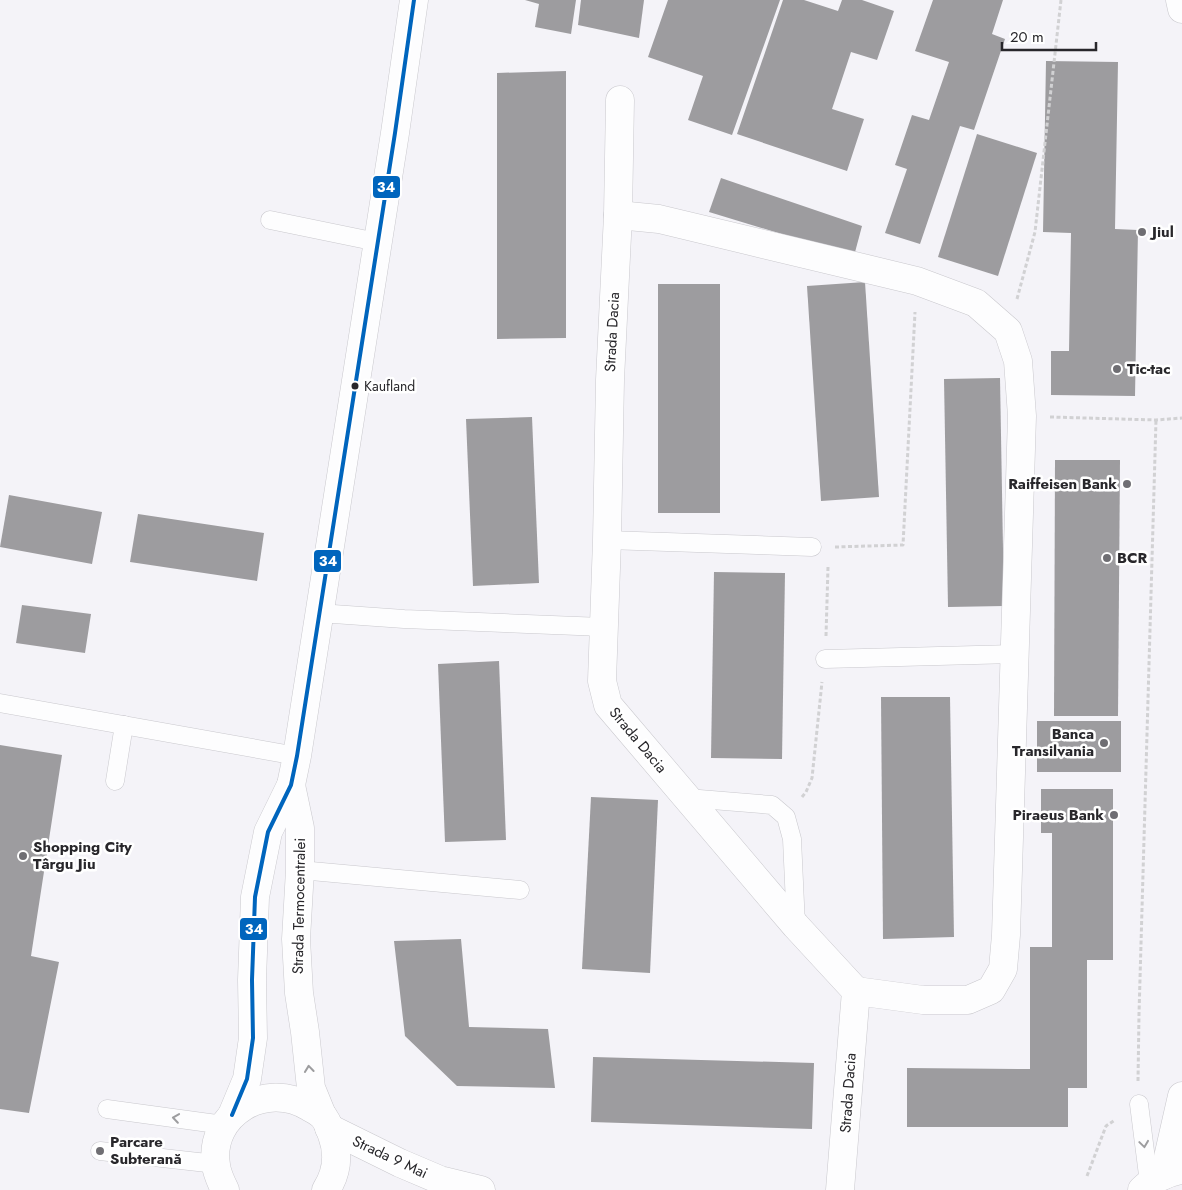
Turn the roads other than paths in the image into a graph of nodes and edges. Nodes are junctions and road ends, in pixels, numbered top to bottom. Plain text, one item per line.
1 (414, 0) edge
2 (1164, 0) edge
3 (1180, 0) edge
4 (1182, 9) edge
5 (620, 100) dead end
6 (618, 215) junction
7 (270, 220) dead end
8 (377, 242) junction
9 (607, 540) junction
10 (820, 547) road end
11 (319, 613) junction
12 (603, 627) junction
13 (1014, 654) junction
14 (825, 660) road end
15 (0, 703) edge
16 (124, 725) junction
17 (297, 756) junction
18 (115, 781) dead end
19 (291, 785) junction
20 (687, 798) junction
21 (300, 870) junction
22 (520, 890) dead end
23 (796, 926) junction
24 (856, 991) junction
25 (1182, 1096) edge
26 (1139, 1104) road end
27 (107, 1109) dead end
28 (228, 1120) junction
29 (326, 1122) junction
30 (100, 1151) dead end
31 (220, 1180) edge
32 (1159, 1180) edge
33 (326, 1190) edge
34 (481, 1190) edge
35 (840, 1190) edge

1 - 8 street, Strada Termocentralei
2 - 4 street
3 - 4 street
5 - 6 street, Strada Dacia
6 - 9 street, Strada Dacia
6 - 13 street
7 - 8 lane
8 - 11 street, Strada Termocentralei
9 - 10 lane
9 - 12 street, Strada Dacia
11 - 12 lane
11 - 17 street, Strada Termocentralei
12 - 20 street, Strada Dacia
13 - 14 lane
13 - 24 street
15 - 16 lane
16 - 17 lane
16 - 18 lane
17 - 19 street, Strada Termocentralei
19 - 21 street, Strada Termocentralei
19 - 28 street, Strada Termocentralei
20 - 23 street, Strada Dacia
20 - 23 lane
21 - 22 lane
29 -> 21 street, Strada Termocentralei
23 - 24 street, Strada Dacia
24 - 35 street, Strada Dacia
25 - 32 street
26 -> 32 lane
28 -> 27 lane
28 - 29 street, Strada 9 Mai
28 - 31 street, Strada Termocentralei
29 - 33 street, Strada Termocentralei
29 - 34 street, Strada 9 Mai
30 - 31 lane

